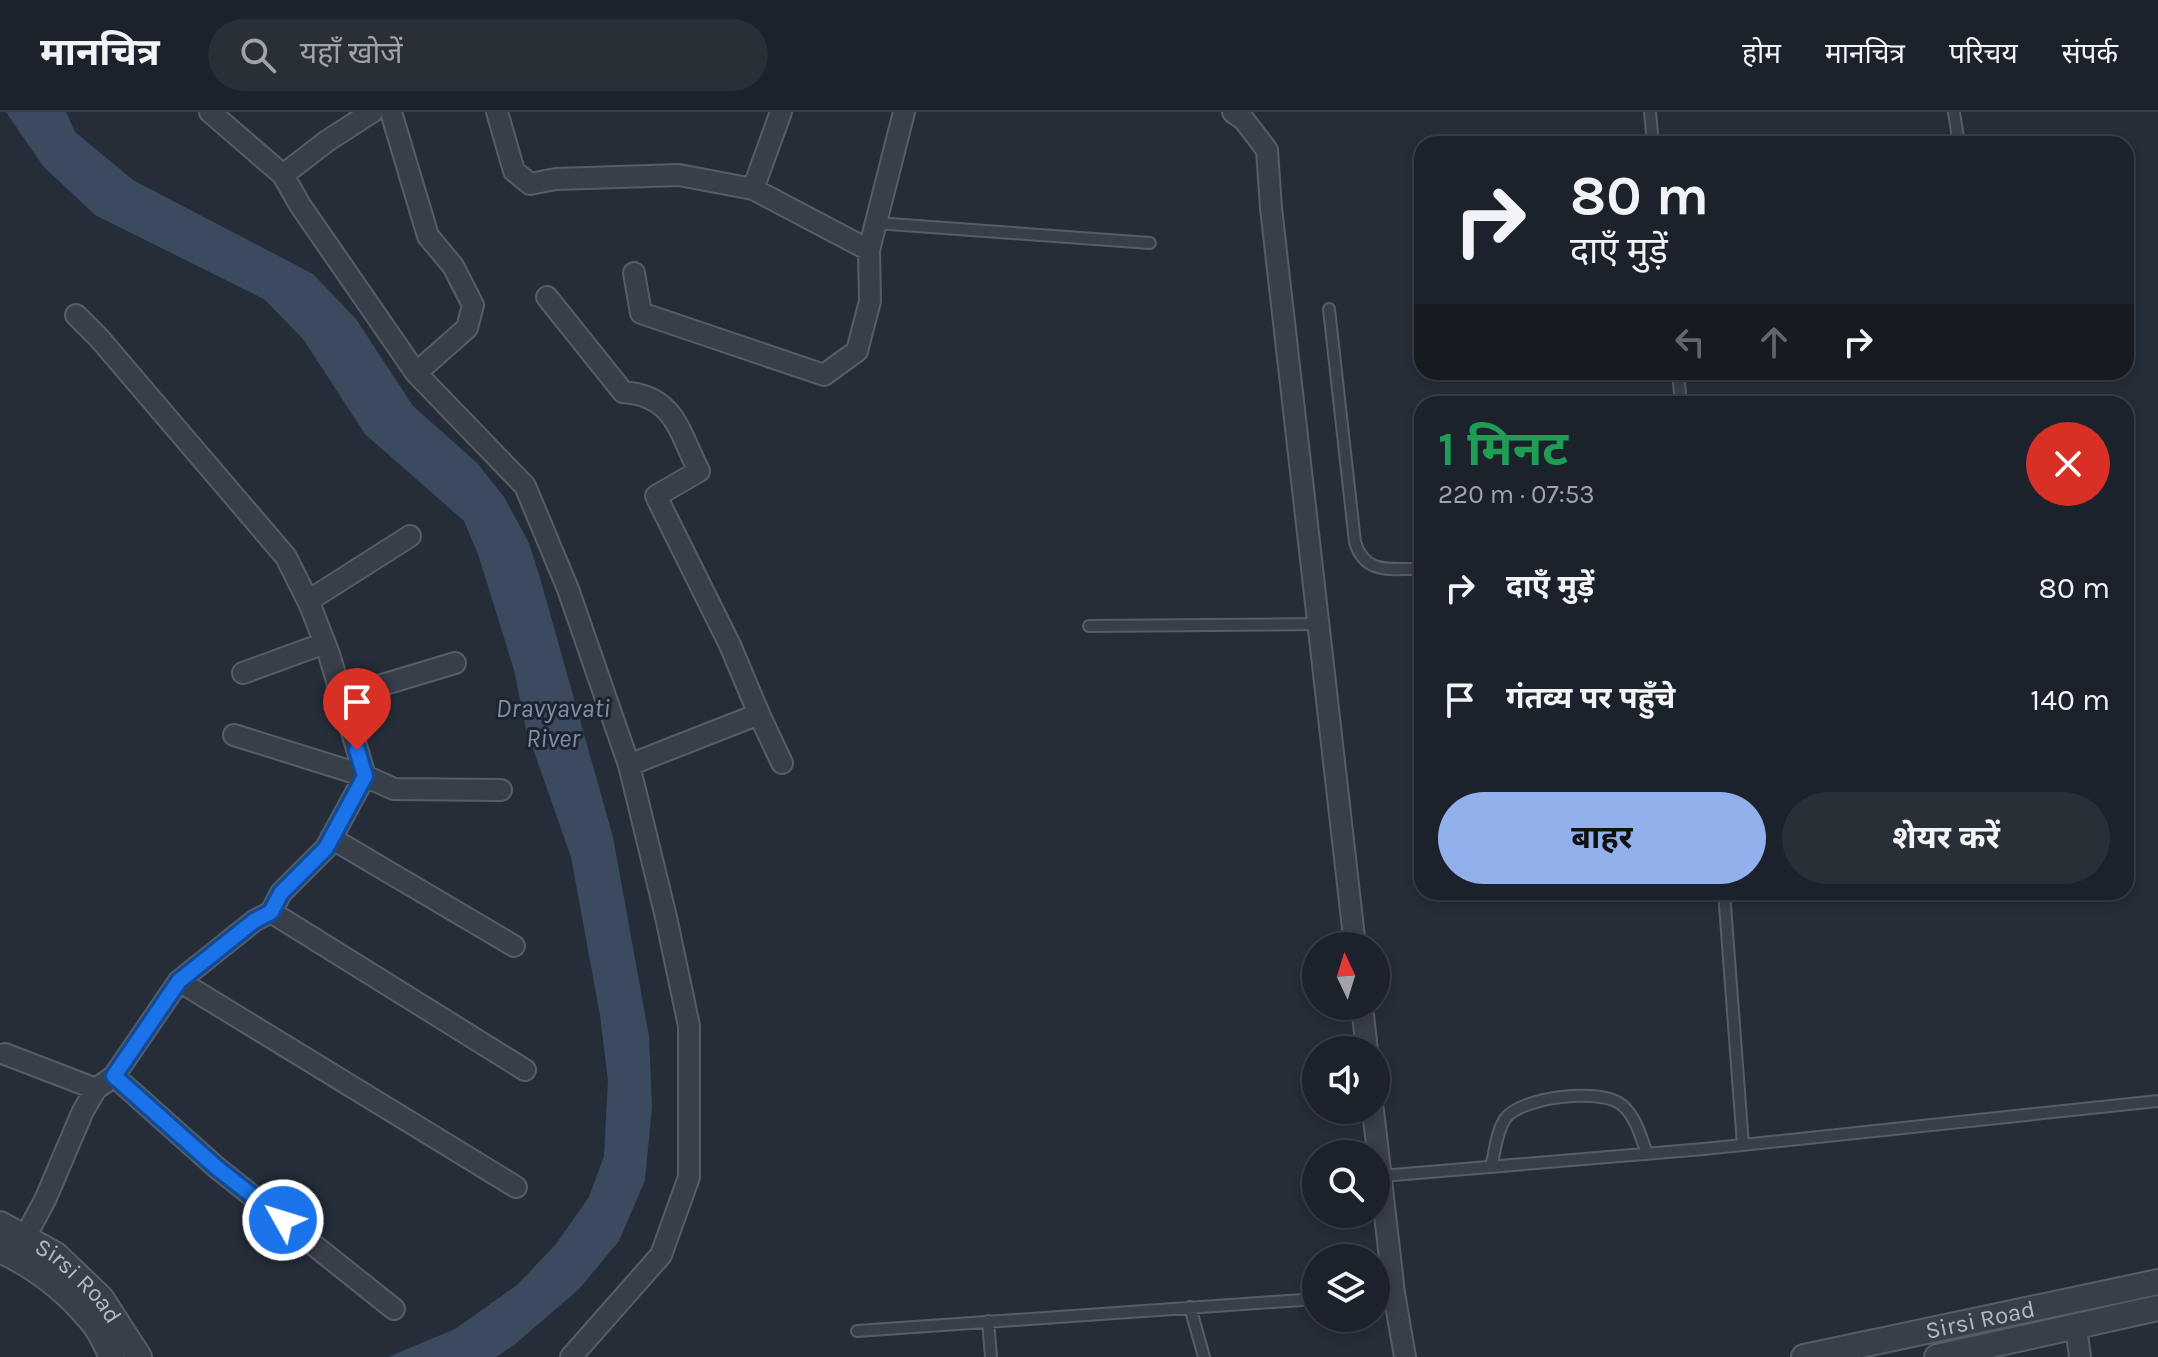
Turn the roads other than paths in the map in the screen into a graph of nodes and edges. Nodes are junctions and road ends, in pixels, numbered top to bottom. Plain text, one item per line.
1 (210, 112) edge
2 (372, 112) edge
3 (391, 112) edge
4 (497, 112) edge
5 (781, 112) edge
6 (904, 112) edge
7 (1233, 112) edge
8 (1650, 112) edge
9 (1954, 112) edge
10 (1652, 136) edge
11 (1958, 136) edge
12 (283, 175) junction
13 (753, 189) junction
14 (876, 223) junction
15 (1150, 243) dead end
16 (869, 250) junction
17 (634, 273) dead end
18 (547, 297) dead end
19 (1329, 309) dead end
20 (76, 315) dead end
21 (416, 373) junction
22 (410, 536) dead end
23 (1414, 569) edge
24 (308, 601) junction
25 (1319, 624) junction
26 (1089, 626) dead end
27 (325, 643) junction
28 (455, 663) dead end
29 (243, 673) dead end
30 (342, 697) junction
31 (759, 714) junction
32 (234, 735) dead end
33 (782, 763) dead end
34 (629, 765) junction
35 (365, 776) junction
36 (501, 790) dead end
37 (331, 838) junction
38 (1725, 900) edge
39 (271, 912) junction
40 (1353, 932) edge
41 (514, 946) dead end
42 (179, 981) junction
43 (5, 1054) dead end
44 (525, 1070) dead end
45 (114, 1076) junction
46 (96, 1089) junction
47 (2158, 1101) edge
48 (1743, 1145) junction
49 (1647, 1154) junction
50 (1491, 1167) junction
51 (1390, 1175) edge
52 (516, 1187) dead end
53 (0, 1224) edge
54 (25, 1237) junction
55 (0, 1250) edge
56 (2158, 1282) edge
57 (1302, 1300) edge
58 (1190, 1307) junction
59 (2158, 1308) edge
60 (394, 1309) dead end
61 (1390, 1310) edge
62 (988, 1321) junction
63 (2076, 1327) junction
64 (857, 1331) dead end
65 (1994, 1351) edge
66 (112, 1357) edge
67 (139, 1357) edge
68 (571, 1357) edge
69 (991, 1357) edge
70 (1204, 1357) edge
71 (1405, 1357) edge
72 (1804, 1357) edge
73 (1937, 1357) edge
74 (2080, 1357) edge

1 - 12 street
2 - 12 street
3 - 21 street
4 - 13 street
5 - 13 street
6 - 14 street
7 - 25 street
8 - 10 lane
9 - 11 lane
12 - 21 street
13 - 16 street
14 - 15 lane
14 - 16 street
16 - 17 street
18 - 31 street
19 - 23 lane
20 - 24 street
21 - 34 street
22 - 24 street
24 - 27 street
25 - 26 lane
25 - 40 street
27 - 29 street
27 - 30 street
28 - 30 street
30 - 35 street
31 - 33 street
31 - 34 street
32 - 35 street
34 - 68 street
35 - 36 street
35 - 37 street
37 - 39 street
37 - 41 street
38 - 48 lane
39 - 42 street
39 - 44 street
42 - 45 street
42 - 52 street
43 - 46 street
45 - 46 street
45 - 60 street
46 - 54 street
47 - 48 lane
48 - 49 lane
49 - 50 lane
49 - 50 lane
50 - 51 lane
53 - 54 street, Sirsi Road
54 - 67 street, Sirsi Road
55 - 66 street, Sirsi Road
56 - 72 street, Sirsi Road
57 - 58 lane
58 - 62 lane
58 - 70 lane
59 - 63 street, Sirsi Road
61 - 71 street
62 - 64 lane
62 - 69 lane
63 - 65 street, Sirsi Road
63 - 74 street
65 - 73 street, Sirsi Road

